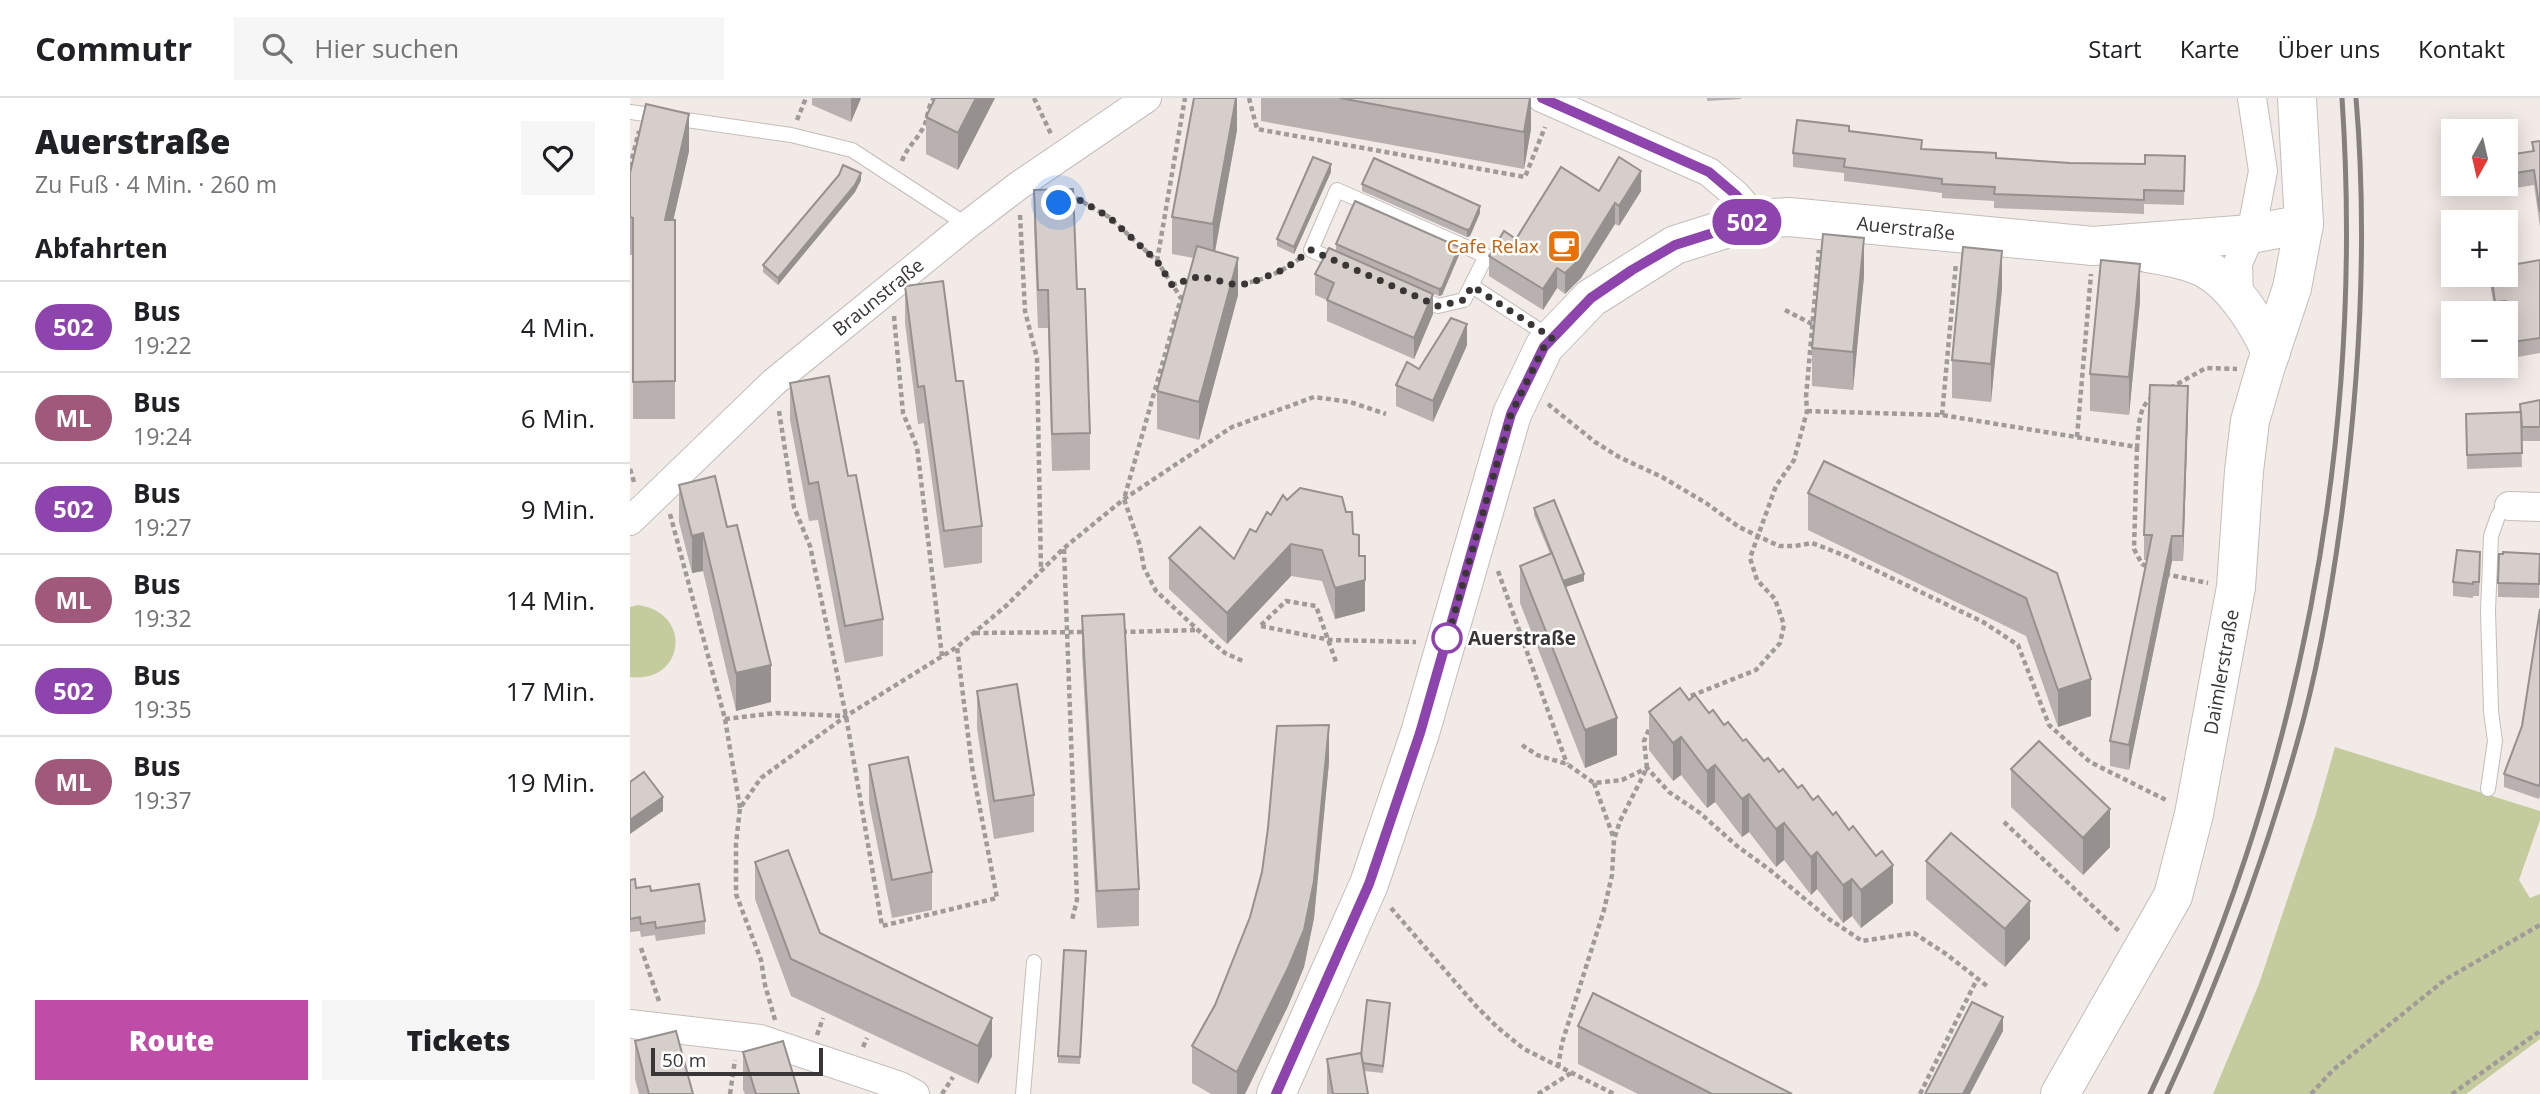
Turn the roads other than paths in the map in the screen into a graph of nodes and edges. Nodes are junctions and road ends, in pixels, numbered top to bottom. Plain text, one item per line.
1 (1147, 98) edge
2 (2252, 98) edge
3 (2297, 98) edge
4 (1548, 101) edge
5 (1596, 109) edge
6 (636, 113) edge
7 (1757, 219) junction
8 (2304, 224) junction
9 (967, 225) junction
10 (2251, 234) junction
11 (2093, 246) junction
12 (1472, 286) junction
13 (2239, 298) junction
14 (1552, 338) junction
15 (2268, 360) junction
16 (2509, 506) joint
17 (2540, 508) edge
18 (630, 521) edge
19 (2488, 789) dead end
20 (1034, 962) dead end
21 (630, 1024) edge
22 (915, 1094) edge
23 (1023, 1094) edge
24 (1276, 1094) edge
25 (2060, 1094) edge

1 - 9 street, Braunstraße
2 - 10 street
3 - 8 street, Daimlerstraße
4 - 5 street
5 - 7 street
6 - 9 lane
7 - 11 street, Auerstraße
7 - 14 street, Auerstraße
8 - 10 street, Auerstraße
8 - 15 street, Daimlerstraße
9 - 18 street, Braunstraße
10 - 11 street, Auerstraße
10 - 13 street
11 - 13 street
12 - 12 lane
12 - 14 lane
13 - 15 street
14 - 24 street, Auerstraße
15 - 25 street, Daimlerstraße
16 - 17 street
16 - 19 lane
20 - 23 lane
21 - 22 street

